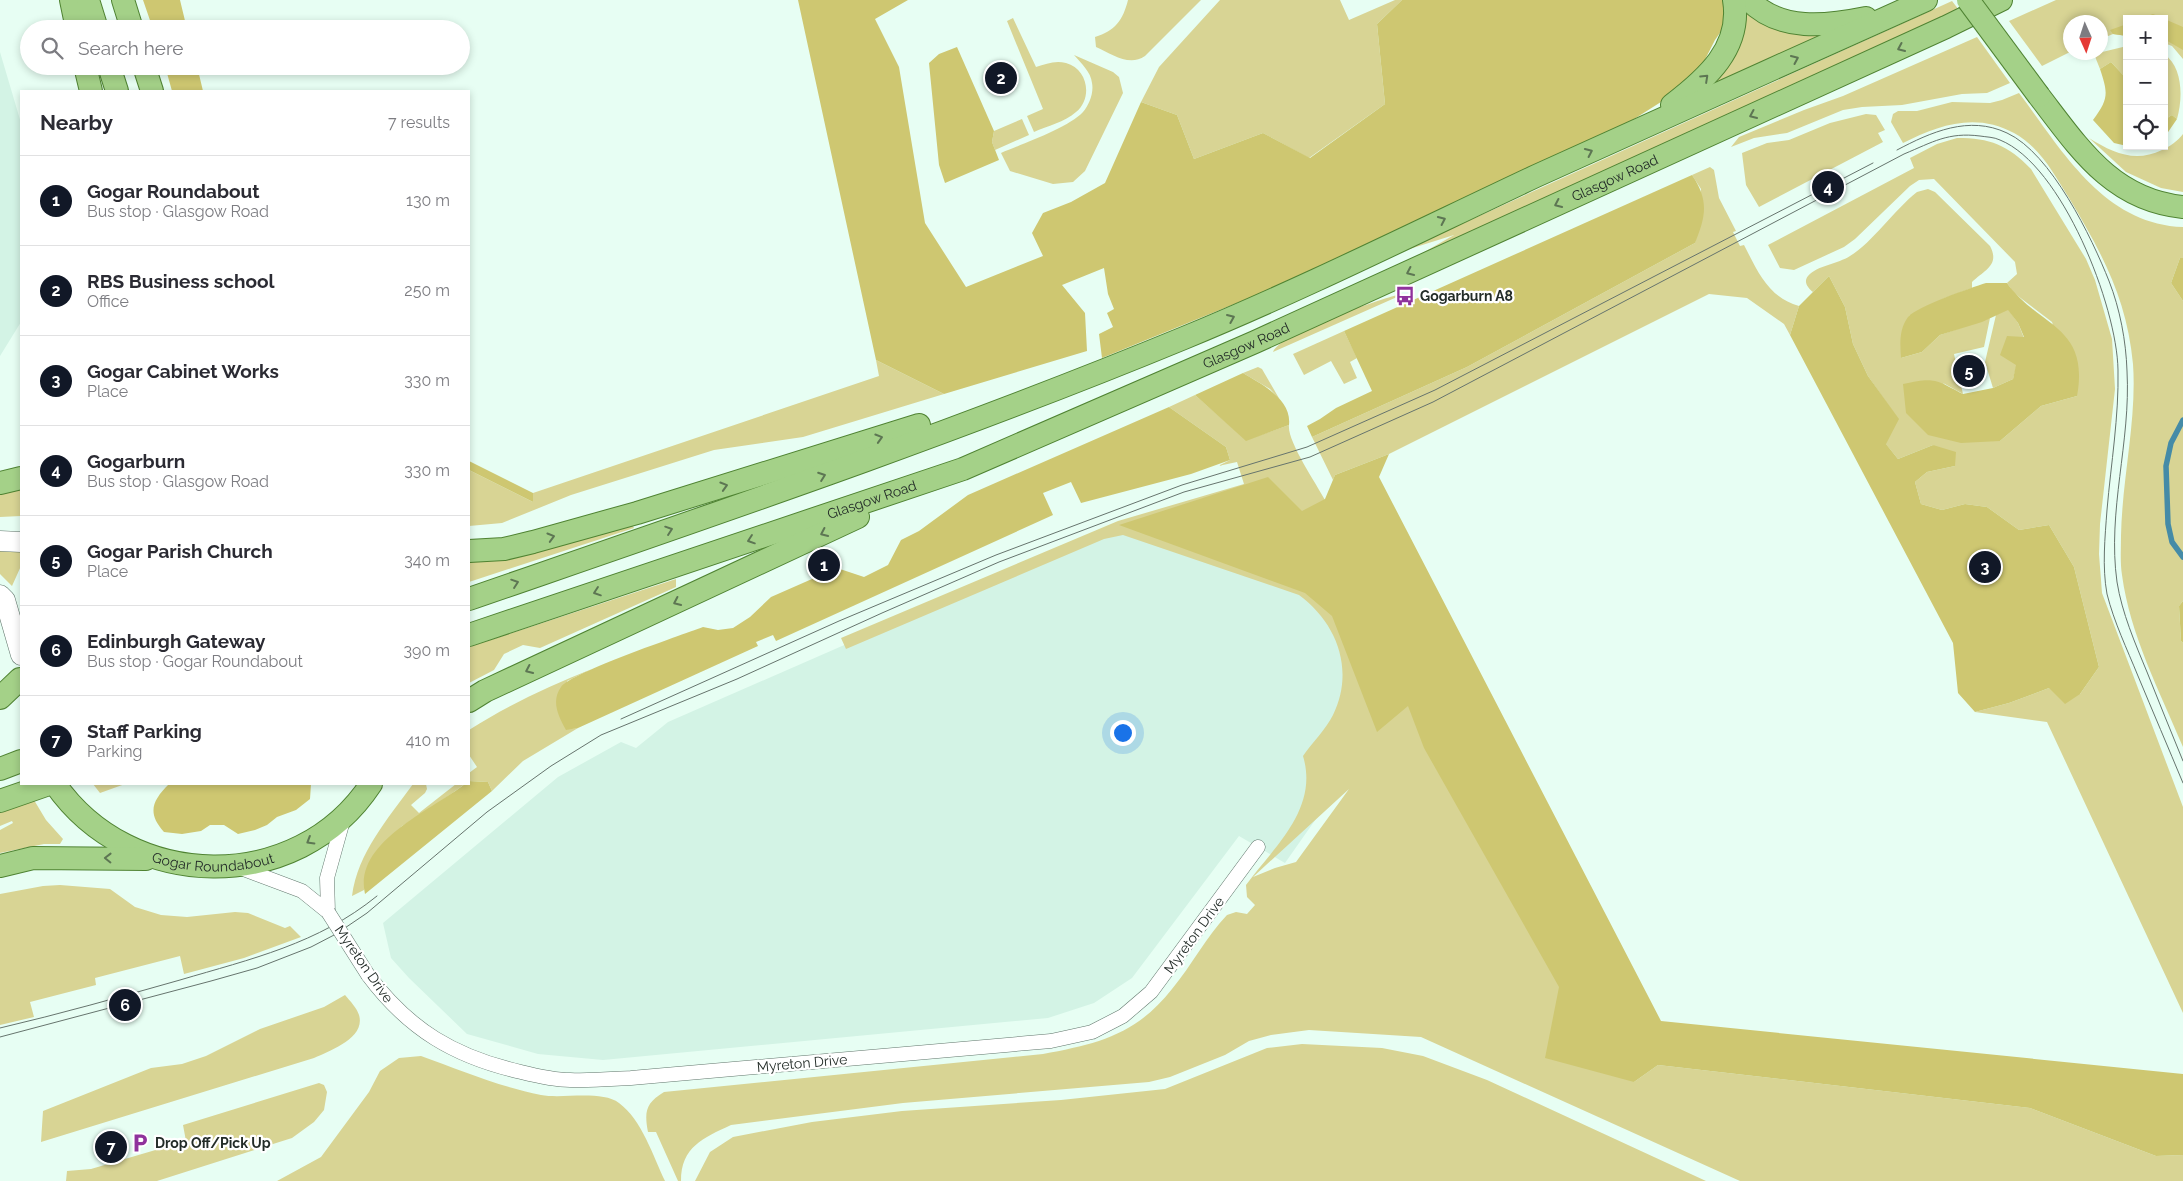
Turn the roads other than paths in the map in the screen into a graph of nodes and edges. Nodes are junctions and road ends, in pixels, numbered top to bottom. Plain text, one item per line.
1 (71, 0) edge
2 (88, 0) edge
3 (123, 0) edge
4 (1734, 0) edge
5 (1749, 0) edge
6 (1926, 0) edge
7 (1968, 0) edge
8 (2001, 0) edge
9 (2015, 0) edge
10 (75, 20) edge
11 (94, 20) edge
12 (129, 20) edge
13 (1946, 28) junction
14 (87, 75) edge
15 (112, 75) edge
16 (147, 75) edge
17 (91, 90) edge
18 (117, 90) edge
19 (152, 90) edge
20 (1638, 129) junction
21 (2183, 207) edge
22 (1186, 337) junction
23 (964, 469) junction
24 (20, 478) edge
25 (0, 483) edge
26 (0, 541) edge
27 (20, 542) edge
28 (470, 551) edge
29 (0, 595) edge
30 (470, 599) edge
31 (470, 635) edge
32 (20, 651) edge
33 (20, 676) edge
34 (0, 698) edge
35 (470, 700) edge
36 (20, 761) edge
37 (0, 769) edge
38 (46, 785) edge
39 (370, 785) edge
40 (61, 792) edge
41 (0, 801) edge
42 (344, 816) junction
43 (1258, 847) dead end
44 (157, 859) junction
45 (0, 866) edge
46 (236, 866) junction
47 (328, 912) junction

1 - 10 main road
2 - 11 main road
3 - 12 main road
20 -> 4 main road
5 - 6 main road
20 -> 6 main road
7 - 21 main road, bridge
8 - 13 main road, Glasgow Road
9 - 13 main road
13 -> 23 main road, Glasgow Road
14 - 17 main road
15 - 18 main road
16 - 19 main road
22 -> 20 main road
28 -> 22 main road
30 -> 22 main road
23 -> 31 main road, Glasgow Road
23 -> 35 main road
24 - 25 main road
26 - 27 street
29 - 32 street
33 - 34 main road
36 - 37 main road
38 - 41 main road
39 - 42 main road, Gogar Roundabout
40 - 44 main road, Gogar Roundabout
42 -> 46 main road, Gogar Roundabout
42 - 47 street, Myreton Drive
43 - 47 street, Myreton Drive, bridge
44 -> 45 main road
44 - 46 main road, Gogar Roundabout
46 - 47 street, Myreton Drive

